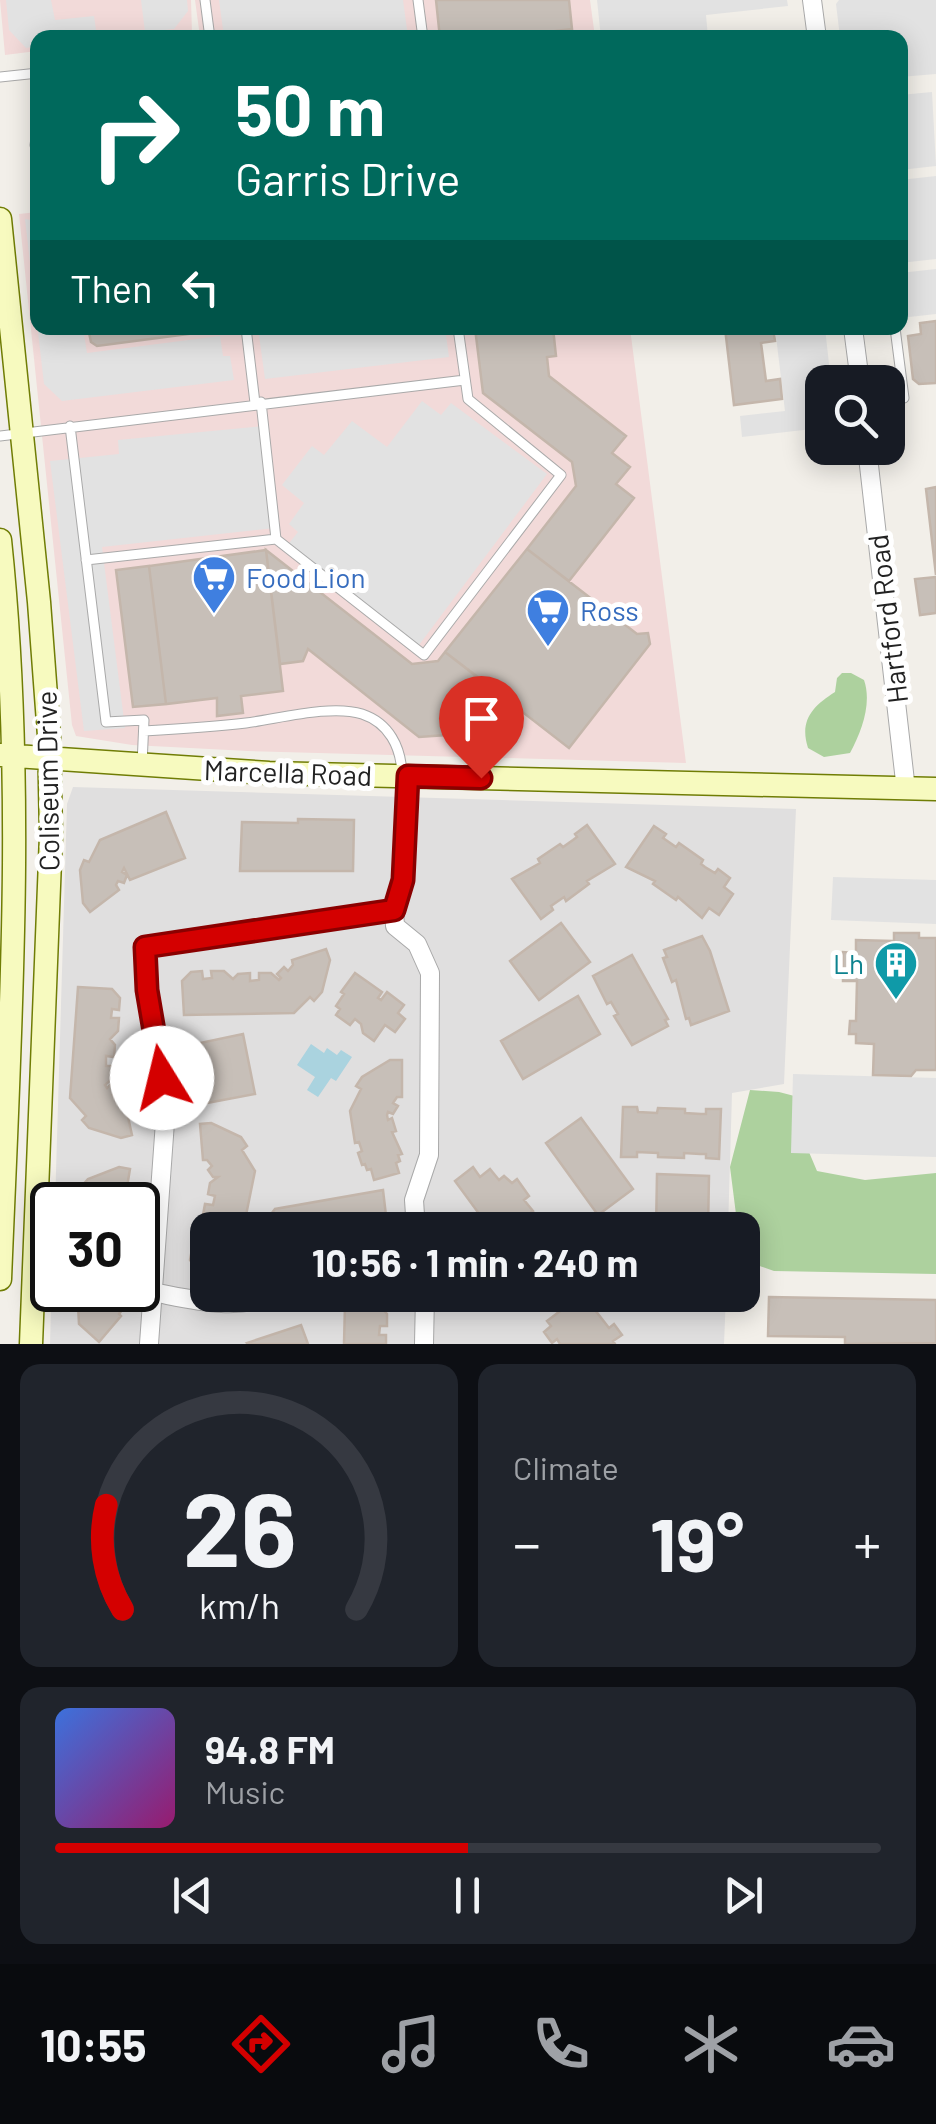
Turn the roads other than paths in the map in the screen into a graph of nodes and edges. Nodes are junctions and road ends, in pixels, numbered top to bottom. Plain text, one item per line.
1 (205, 0) edge
2 (418, 0) edge
3 (812, 0) edge
4 (209, 30) edge
5 (422, 30) edge
6 (816, 30) edge
7 (30, 74) edge
8 (0, 77) edge
9 (0, 219) edge
10 (247, 335) edge
11 (459, 335) edge
12 (854, 335) edge
13 (895, 335) edge
14 (858, 365) edge
15 (899, 365) edge
16 (465, 380) junction
17 (258, 402) junction
18 (70, 426) junction
19 (11, 434) edge
20 (869, 465) edge
21 (276, 538) junction
22 (0, 540) edge
23 (86, 560) junction
24 (144, 731) junction
25 (8, 756) edge
26 (50, 759) junction
27 (142, 767) junction
28 (405, 776) junction
29 (936, 789) edge
30 (906, 790) junction
31 (394, 910) junction
32 (160, 1187) edge
33 (415, 1212) edge
34 (0, 1279) edge
35 (160, 1294) edge
36 (190, 1299) edge
37 (151, 1312) edge
38 (425, 1312) edge
39 (31, 1344) edge
40 (149, 1344) edge
41 (424, 1344) edge

1 - 4 lane
2 - 5 lane
3 - 6 street
7 - 8 lane
9 - 19 street, Coliseum Drive
10 - 17 lane
11 - 16 lane
12 - 14 street
13 - 15 lane
16 - 17 lane
16 - 21 lane
17 - 18 lane
17 - 21 lane
18 - 19 lane
18 - 23 lane
19 - 26 street, Coliseum Drive
20 - 30 street, Hartford Road
21 - 23 lane
22 - 25 street, Coliseum Drive
23 - 24 lane
24 - 27 lane
24 - 28 lane
25 - 26 street, Marcella Road
25 - 34 street, Coliseum Drive
26 - 27 street, Marcella Road
26 - 39 street, Coliseum Drive
27 - 28 street, Marcella Road
28 - 30 street, Marcella Road
28 - 31 street
29 - 30 street, Marcella Road
31 - 32 street
31 - 33 street
35 - 36 street
37 - 40 street
38 - 41 street

